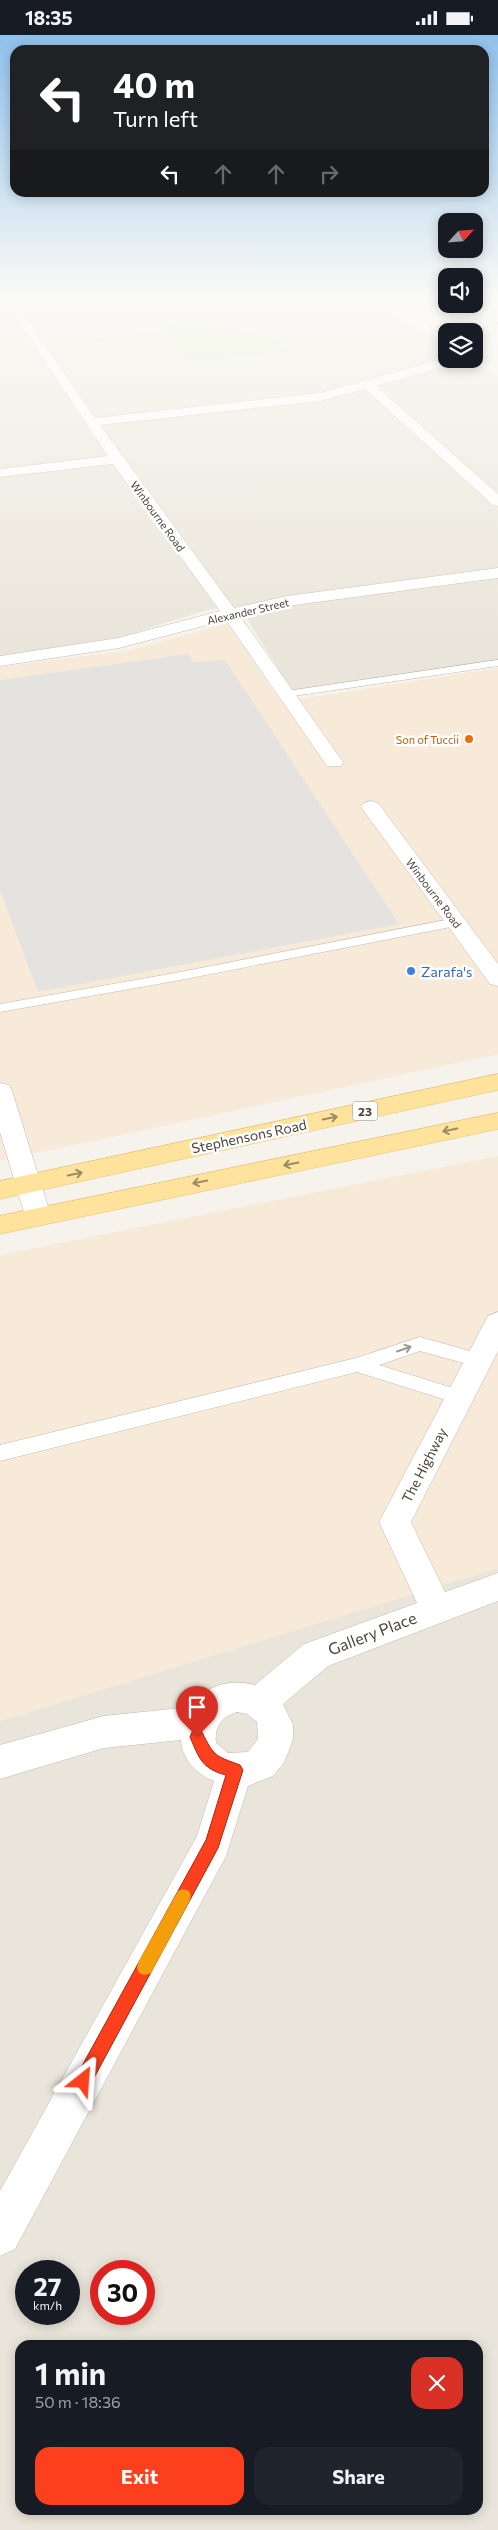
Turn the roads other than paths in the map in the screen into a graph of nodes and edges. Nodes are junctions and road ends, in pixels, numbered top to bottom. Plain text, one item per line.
1 (85, 410) edge
2 (198, 410) edge
3 (396, 410) edge
4 (93, 422) junction
5 (117, 459) junction
6 (0, 473) edge
7 (498, 502) edge
8 (498, 573) edge
9 (232, 612) junction
10 (0, 661) edge
11 (498, 663) edge
12 (287, 694) junction
13 (334, 762) dead end
14 (371, 807) dead end
15 (456, 922) junction
16 (498, 979) edge
17 (0, 1008) edge
18 (498, 1082) edge
19 (0, 1091) edge
20 (498, 1121) edge
21 (28, 1184) junction
22 (0, 1190) edge
23 (38, 1216) junction
24 (0, 1225) edge
25 (498, 1323) edge
26 (478, 1360) junction
27 (358, 1365) junction
28 (459, 1397) junction
29 (0, 1453) edge
30 (498, 1587) edge
31 (436, 1609) junction
32 (260, 1702) junction
33 (199, 1722) junction
34 (0, 1762) edge
35 (235, 1770) junction
36 (0, 2234) edge

1 - 4 street, Winbourne Road
2 - 4 street
3 - 7 street
4 - 5 street, Winbourne Road
5 - 6 street
5 - 9 street, Winbourne Road
8 - 9 street, Alexander Street
9 - 10 street, Alexander Street
9 - 12 street, Winbourne Road
11 - 12 lane
12 - 13 street, Winbourne Road
14 - 15 street, Winbourne Road
15 - 16 street, Winbourne Road
15 - 17 lane
21 -> 18 main road, Stephensons Road / 23
19 - 21 street
20 -> 23 main road
21 - 22 main road, Stephensons Road / 23
21 - 23 street
23 - 24 main road
25 - 26 street, The Highway
27 -> 26 lane
26 - 28 street, The Highway
27 - 28 lane
27 - 29 lane
28 - 31 street, The Highway
30 - 31 street, Gallery Place
31 - 32 street, Gallery Place
32 - 33 street
32 - 35 street
33 - 34 street
33 - 35 street
35 - 36 street

